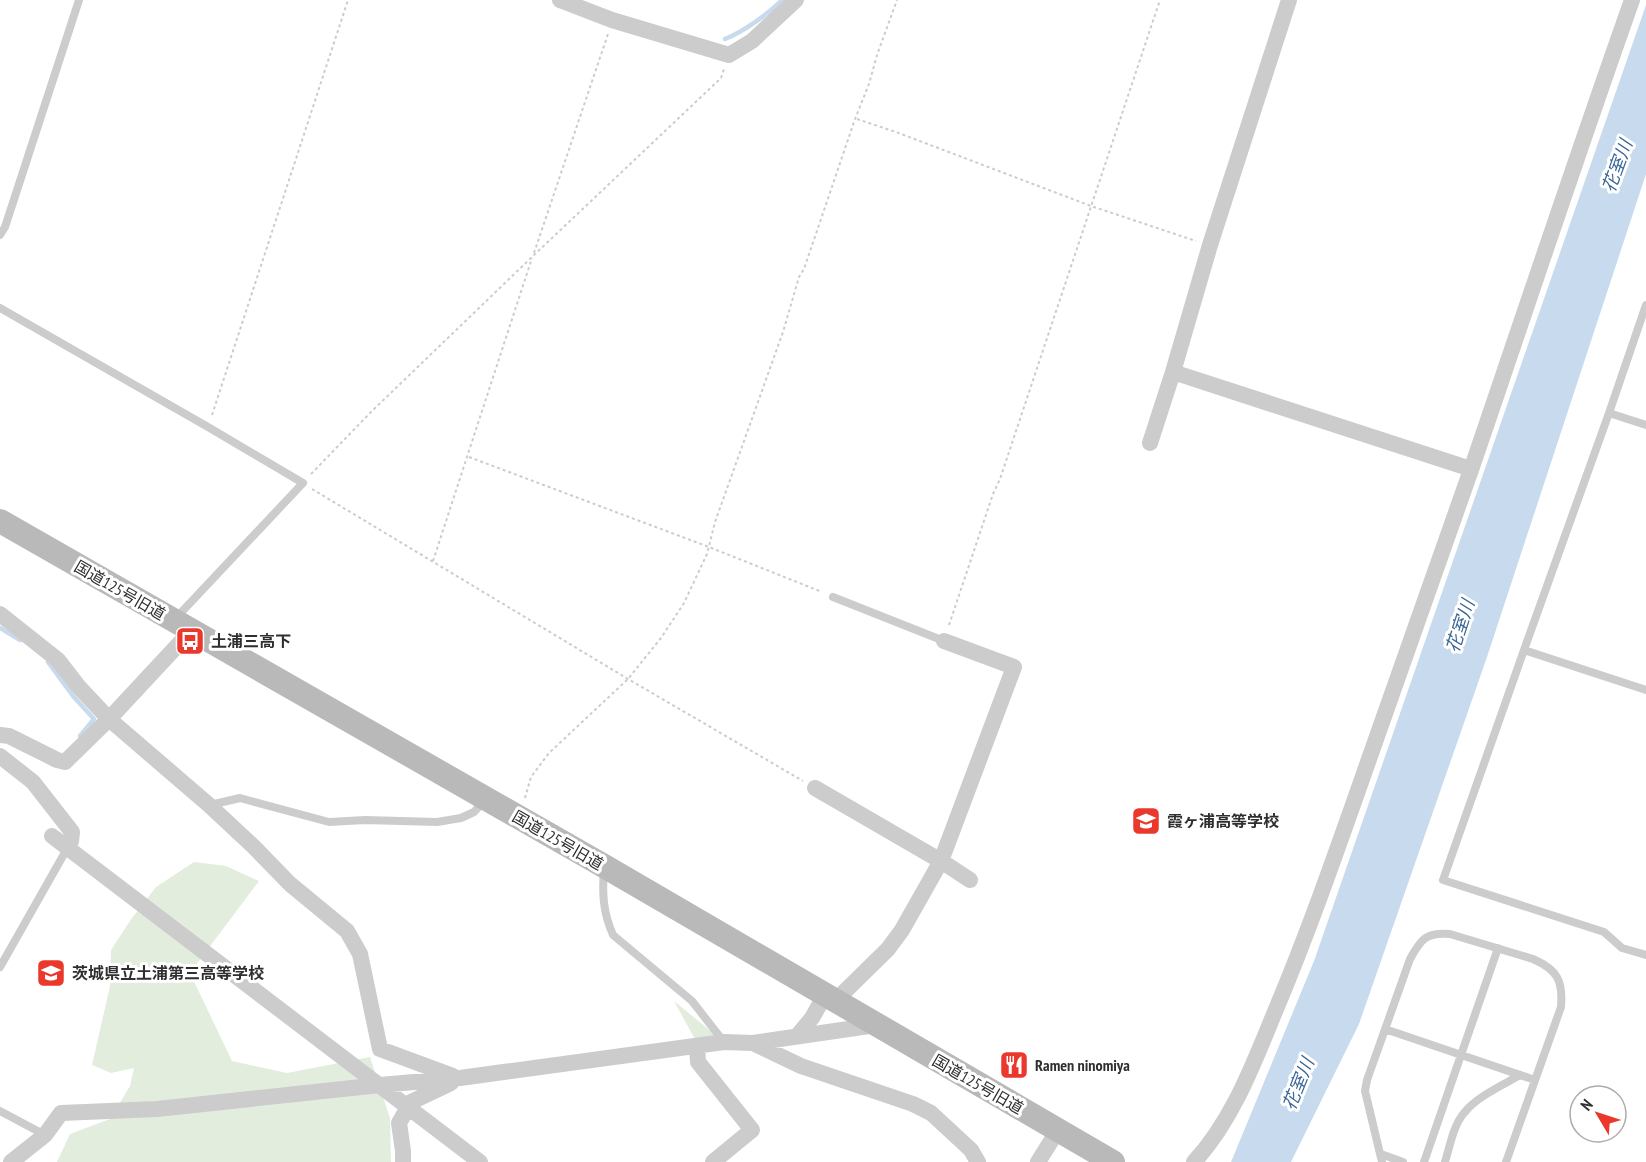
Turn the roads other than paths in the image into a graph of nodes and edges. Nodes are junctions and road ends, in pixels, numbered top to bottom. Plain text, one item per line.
1 (79, 0) edge
2 (560, 0) edge
3 (796, 0) edge
4 (1289, 0) edge
5 (1632, 0) edge
6 (0, 236) edge
7 (1646, 305) edge
8 (0, 308) edge
9 (1173, 372) junction
10 (1609, 413) junction
11 (1646, 425) edge
12 (1150, 442) dead end
13 (1471, 469) junction
14 (0, 521) edge
15 (833, 597) road end
16 (0, 614) edge
17 (182, 626) junction
18 (944, 641) joint
19 (1524, 650) junction
20 (1646, 690) edge
21 (109, 719) junction
22 (0, 735) edge
23 (0, 756) edge
24 (815, 788) road end
25 (486, 799) junction
26 (209, 805) junction
27 (52, 836) dead end
28 (69, 844) junction
29 (941, 861) junction
30 (604, 866) junction
31 (970, 880) dead end
32 (1498, 948) junction
33 (1646, 955) edge
34 (0, 967) edge
35 (830, 998) junction
36 (876, 1025) junction
37 (1385, 1029) junction
38 (797, 1036) junction
39 (724, 1042) junction
40 (753, 1042) junction
41 (698, 1046) junction
42 (1461, 1055) junction
43 (1520, 1075) junction
44 (460, 1078) junction
45 (1535, 1080) junction
46 (380, 1085) junction
47 (408, 1107) junction
48 (0, 1111) edge
49 (1058, 1130) junction
50 (45, 1135) junction
51 (1381, 1158) edge
52 (11, 1162) edge
53 (403, 1162) edge
54 (480, 1162) edge
55 (713, 1162) edge
56 (978, 1162) edge
57 (1038, 1162) edge
58 (1113, 1162) edge
59 (1194, 1162) edge
60 (1403, 1162) edge
61 (1424, 1162) edge
62 (1445, 1162) edge
63 (1506, 1162) edge

1 - 6 lane
2 - 3 street
4 - 9 street
5 - 13 street
7 - 10 lane
8 - 17 lane
9 - 12 street
9 - 13 street
10 - 11 lane
10 - 19 lane
13 - 59 street
14 - 17 street, 国道125号旧道
15 - 18 lane
16 - 21 street
17 - 21 street
17 - 25 street, 国道125号旧道
18 - 29 street
19 - 20 lane
19 - 33 lane
21 - 22 street
21 - 26 street
23 - 28 street
24 - 29 street
25 - 26 lane
25 - 30 street, 国道125号旧道
26 - 44 street
27 - 28 street
28 - 34 lane
28 - 46 street
29 - 31 street
29 - 35 street
30 - 35 street, 国道125号旧道
30 - 39 lane
32 - 37 lane
32 - 42 lane
32 - 45 lane
35 - 36 street, 国道125号旧道
35 - 38 street
36 - 38 street
36 - 49 street, 国道125号旧道
37 - 42 lane
37 - 51 lane
38 - 40 street
39 - 40 street
39 - 41 street
40 - 56 street
41 - 44 street
41 - 55 street
42 - 43 lane
42 - 61 lane
43 - 45 lane
43 - 62 lane
44 - 46 street
44 - 47 street
45 - 63 lane
46 - 47 street
46 - 50 street
47 - 53 street
47 - 54 street
48 - 50 lane
49 - 57 street
49 - 58 street, 国道125号旧道
50 - 52 street
51 - 60 lane

